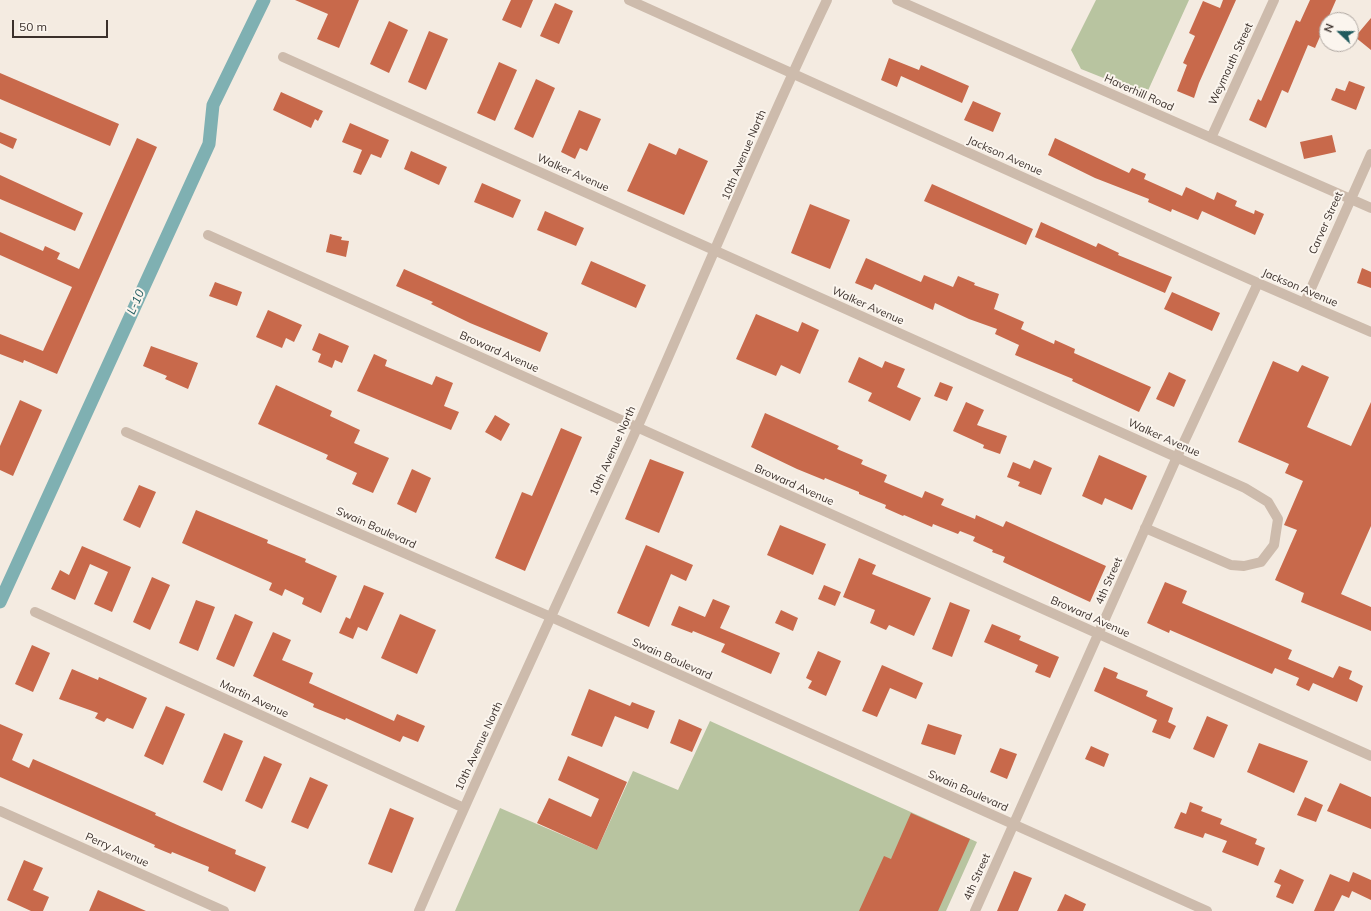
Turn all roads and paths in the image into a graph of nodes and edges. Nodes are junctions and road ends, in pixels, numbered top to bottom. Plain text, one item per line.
1 (629, 0) edge
2 (827, 0) edge
3 (897, 0) edge
4 (1274, 0) edge
5 (283, 57) dead end
6 (792, 73) junction
7 (1211, 138) junction
8 (1371, 154) edge
9 (1350, 199) junction
10 (1371, 208) edge
11 (208, 235) dead end
12 (715, 250) junction
13 (1258, 283) junction
14 (1305, 302) junction
15 (1371, 332) edge
16 (637, 428) junction
17 (126, 432) dead end
18 (1177, 457) junction
19 (1145, 528) junction
20 (35, 612) dead end
21 (551, 618) junction
22 (1098, 634) junction
23 (1371, 756) edge
24 (464, 808) junction
25 (0, 811) edge
26 (1014, 824) junction
27 (224, 911) edge
28 (419, 911) edge
29 (975, 911) edge
30 (1207, 911) edge

1 - 6 street, Jackson Avenue
2 - 6 street, 10th Avenue North
3 - 7 street, Haverhill Road
4 - 7 street, Weymouth Street
5 - 12 street, Walker Avenue
6 - 12 street, 10th Avenue North
6 - 13 street, Jackson Avenue
7 - 9 street, Haverhill Road
8 - 9 street, Carver Street
9 - 10 street, Haverhill Road
9 - 14 street, Carver Street
11 - 16 street, Broward Avenue
12 - 16 street, 10th Avenue North
12 - 18 street, Walker Avenue
13 - 14 street, Jackson Avenue
13 - 18 street, 4th Street
14 - 15 street, Jackson Avenue
16 - 21 street, 10th Avenue North
16 - 22 street, Broward Avenue
17 - 21 street, Swain Boulevard
18 - 19 street, 4th Street
18 - 19 street, Walker Avenue
19 - 22 street, 4th Street
20 - 24 street, Martin Avenue
21 - 24 street, 10th Avenue North
21 - 26 street, Swain Boulevard
22 - 23 street, Broward Avenue
22 - 26 street, 4th Street
24 - 28 street, 10th Avenue North
25 - 27 street, Perry Avenue
26 - 29 street, 4th Street
26 - 30 street, Swain Boulevard

